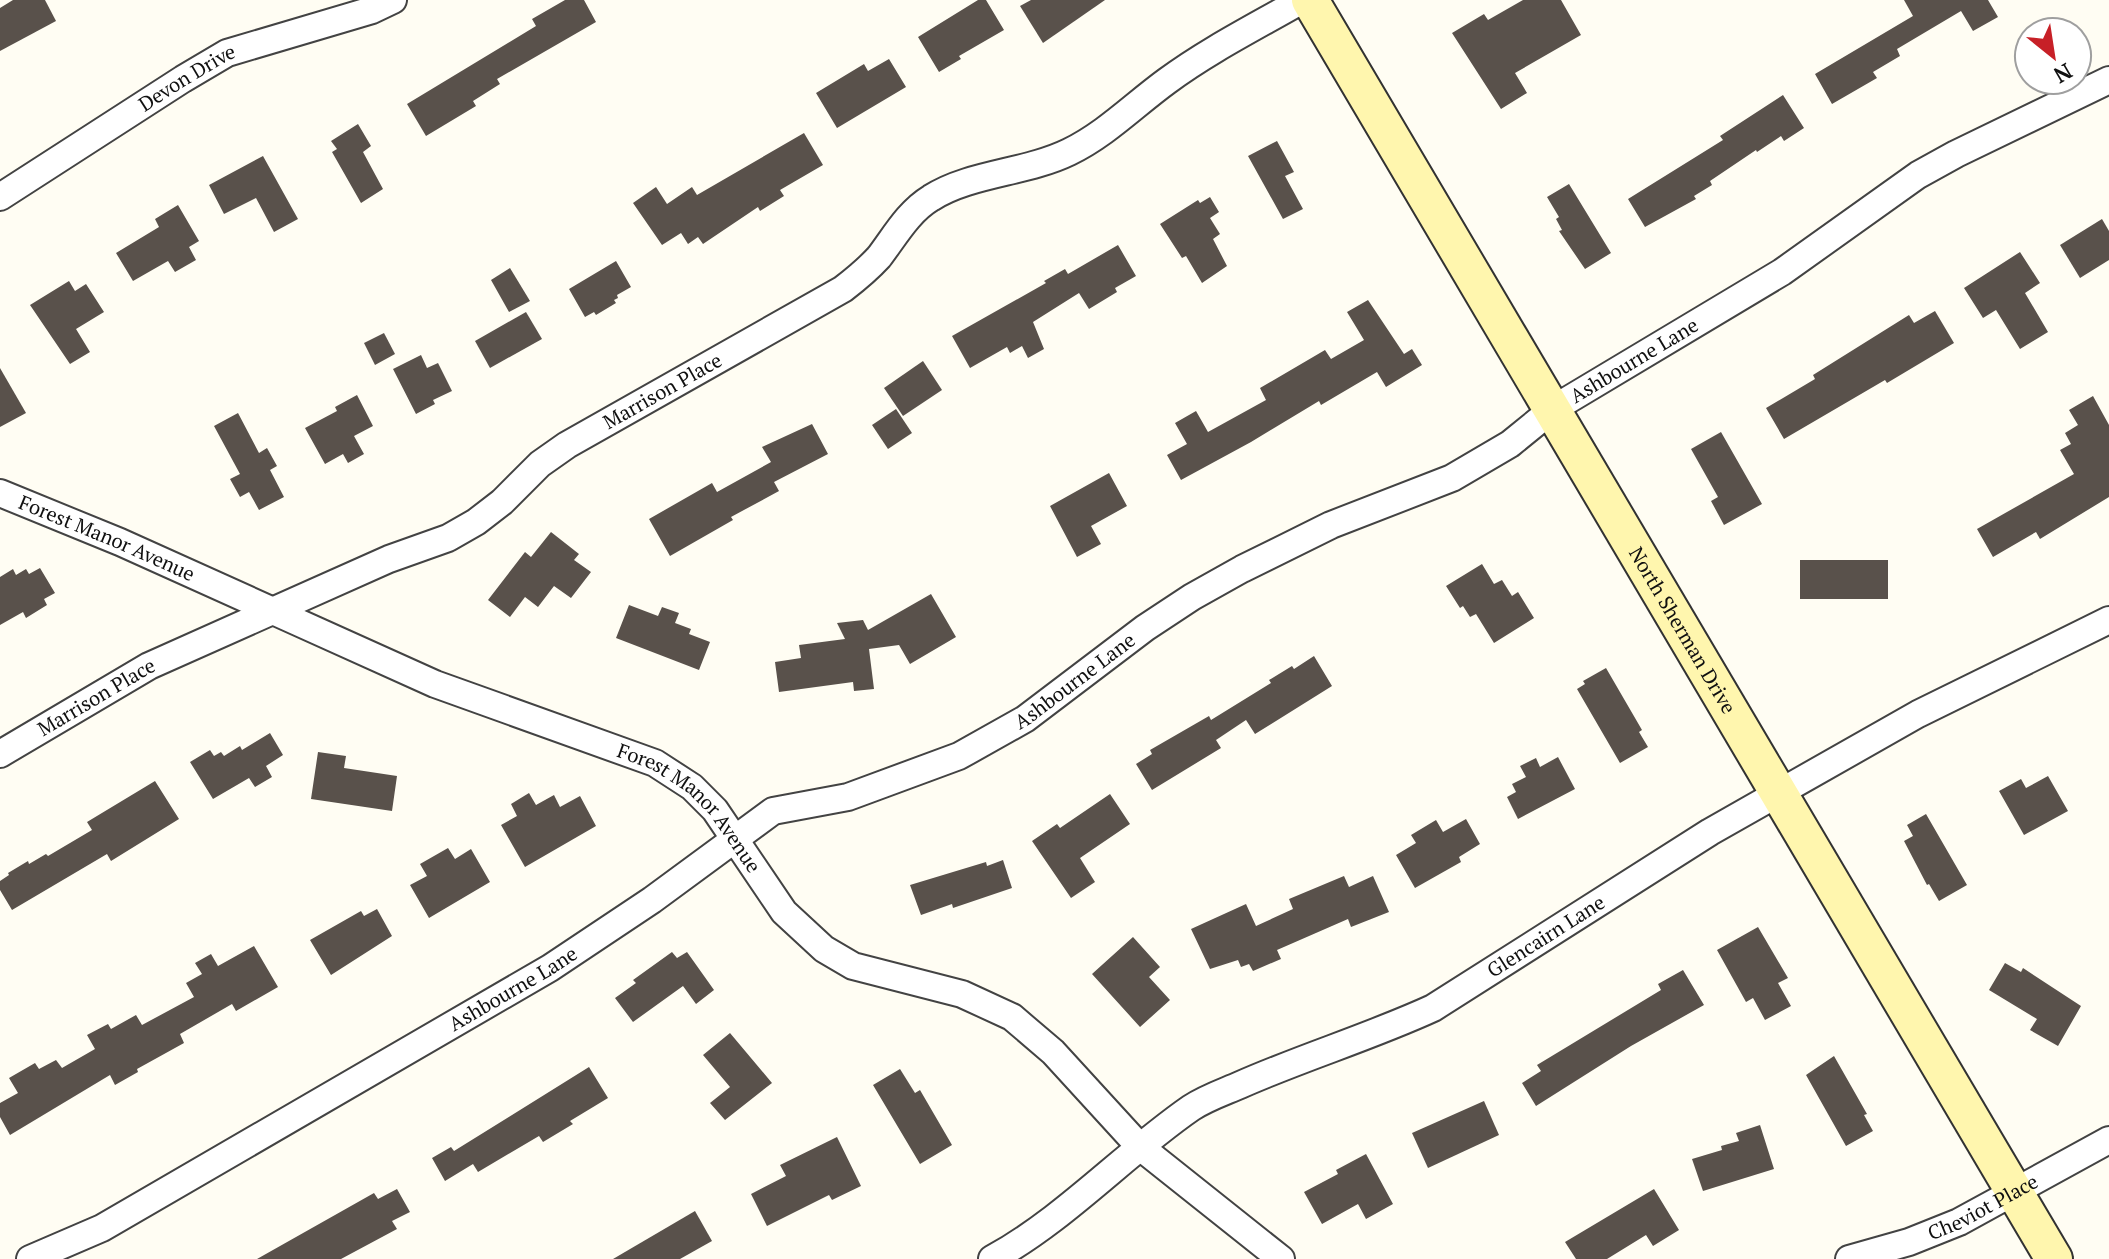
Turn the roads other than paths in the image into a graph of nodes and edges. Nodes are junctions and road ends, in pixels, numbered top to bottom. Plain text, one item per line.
1 (393, 0) edge
2 (1302, 0) edge
3 (1310, 0) edge
4 (2109, 80) edge
5 (0, 197) edge
6 (1553, 409) junction
7 (0, 493) edge
8 (272, 611) junction
9 (2109, 620) edge
10 (0, 754) edge
11 (1779, 793) junction
12 (736, 838) junction
13 (2109, 1140) edge
14 (1139, 1146) junction
15 (2014, 1194) junction
16 (30, 1259) edge
17 (992, 1259) edge
18 (1281, 1259) edge
19 (1849, 1259) edge
20 (2054, 1259) edge

1 - 5 street, Devon Drive
2 - 8 street, Marrison Place
3 - 6 main road, North Sherman Drive
4 - 6 street, Ashbourne Lane
6 - 11 main road, North Sherman Drive
6 - 12 street, Ashbourne Lane
7 - 8 street, Forest Manor Avenue
8 - 10 street, Marrison Place
8 - 12 street, Forest Manor Avenue
9 - 11 street, Glencairn Lane
11 - 14 street, Glencairn Lane
11 - 15 main road, North Sherman Drive
12 - 14 street, Forest Manor Avenue
12 - 16 street, Ashbourne Lane
13 - 15 street, Cheviot Place
14 - 17 street, Glencairn Lane
14 - 18 street, Forest Manor Avenue
15 - 19 street, Cheviot Place
15 - 20 main road, North Sherman Drive

